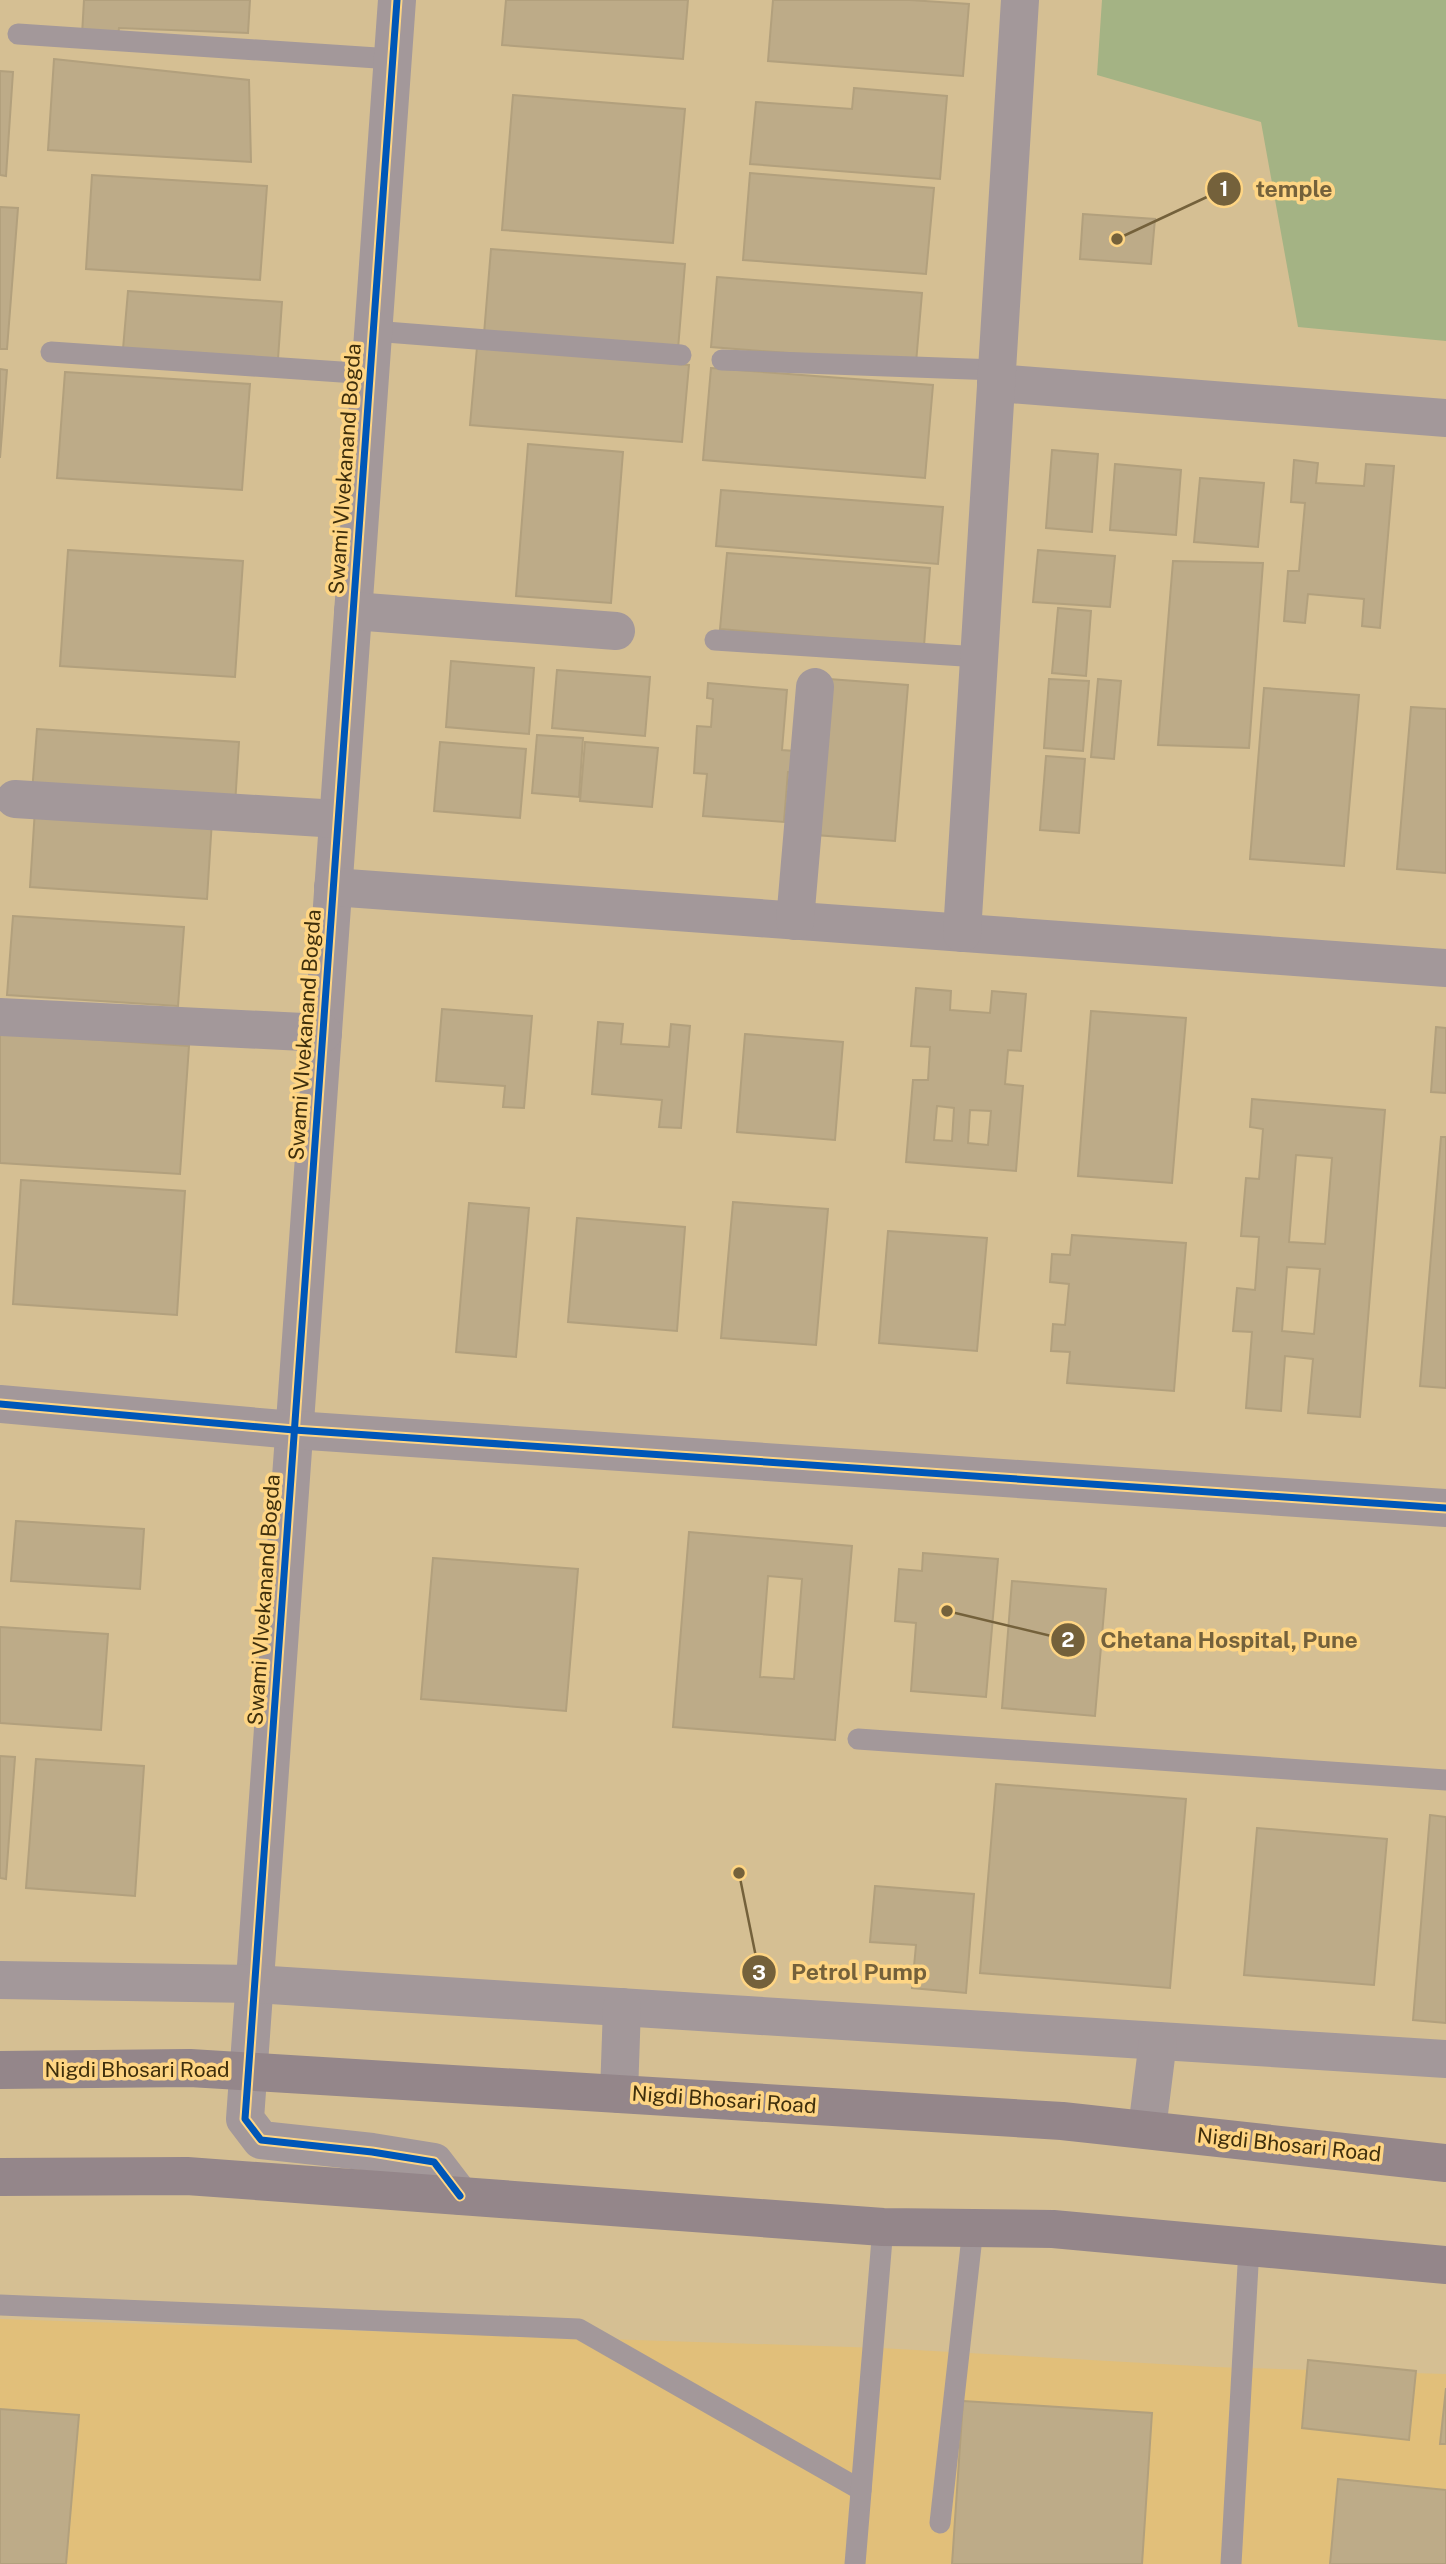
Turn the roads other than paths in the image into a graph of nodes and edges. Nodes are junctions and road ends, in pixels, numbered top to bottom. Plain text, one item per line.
1 (397, 0) edge
2 (1020, 0) edge
3 (18, 34) dead end
4 (392, 59) junction
5 (373, 331) junction
6 (51, 352) dead end
7 (681, 355) dead end
8 (722, 360) dead end
9 (370, 374) junction
10 (996, 376) junction
11 (1446, 418) edge
12 (353, 611) junction
13 (616, 631) dead end
14 (715, 640) dead end
15 (979, 657) junction
16 (815, 687) dead end
17 (15, 799) dead end
18 (338, 819) junction
19 (333, 887) junction
20 (796, 921) junction
21 (961, 933) junction
22 (1446, 968) edge
23 (0, 1017) edge
24 (323, 1033) junction
25 (0, 1404) edge
26 (294, 1430) junction
27 (1446, 1508) edge
28 (858, 1739) dead end
29 (1446, 1780) edge
30 (0, 1980) edge
31 (254, 1984) junction
32 (622, 2007) junction
33 (1158, 2041) junction
34 (1446, 2059) edge
35 (0, 2070) edge
36 (248, 2072) junction
37 (619, 2094) junction
38 (1147, 2129) junction
39 (1446, 2163) edge
40 (0, 2178) edge
41 (460, 2196) junction
42 (883, 2227) junction
43 (973, 2228) junction
44 (1249, 2248) junction
45 (1446, 2265) edge
46 (0, 2305) edge
47 (861, 2490) junction
48 (940, 2523) dead end
49 (855, 2564) edge
50 (1231, 2564) edge

1 - 4 street, Swami VIvekanand Bogda
2 - 10 street
3 - 4 lane
4 - 5 street, Swami VIvekanand Bogda
5 - 7 lane
5 - 9 street, Swami VIvekanand Bogda
6 - 9 lane
8 - 10 lane
9 - 12 street, Swami VIvekanand Bogda
10 - 11 street
10 - 15 street
12 - 13 street
12 - 18 street, Swami VIvekanand Bogda
14 - 15 lane
15 - 21 street
16 - 20 street
17 - 18 street
18 - 19 street, Swami VIvekanand Bogda
19 - 20 street
19 - 24 street, Swami VIvekanand Bogda
20 - 21 street
21 - 22 street
23 - 24 street
24 - 26 street, Swami VIvekanand Bogda
25 - 26 street
26 - 27 street
26 - 31 street, Swami VIvekanand Bogda
28 - 29 lane
30 - 31 street
31 - 32 street
31 - 36 street, Swami VIvekanand Bogda
32 - 33 street
32 - 37 street
33 - 34 street
33 - 38 street
35 - 36 main road, Nigdi Bhosari Road
36 - 37 main road, Nigdi Bhosari Road
36 - 41 street, Swami VIvekanand Bogda
37 - 38 main road, Nigdi Bhosari Road
38 - 39 main road, Nigdi Bhosari Road
40 - 41 main road
41 - 42 main road
42 - 43 main road
42 - 47 lane
43 - 44 main road
43 - 48 lane
44 - 45 main road
44 - 50 lane
46 - 47 lane
47 - 49 lane

